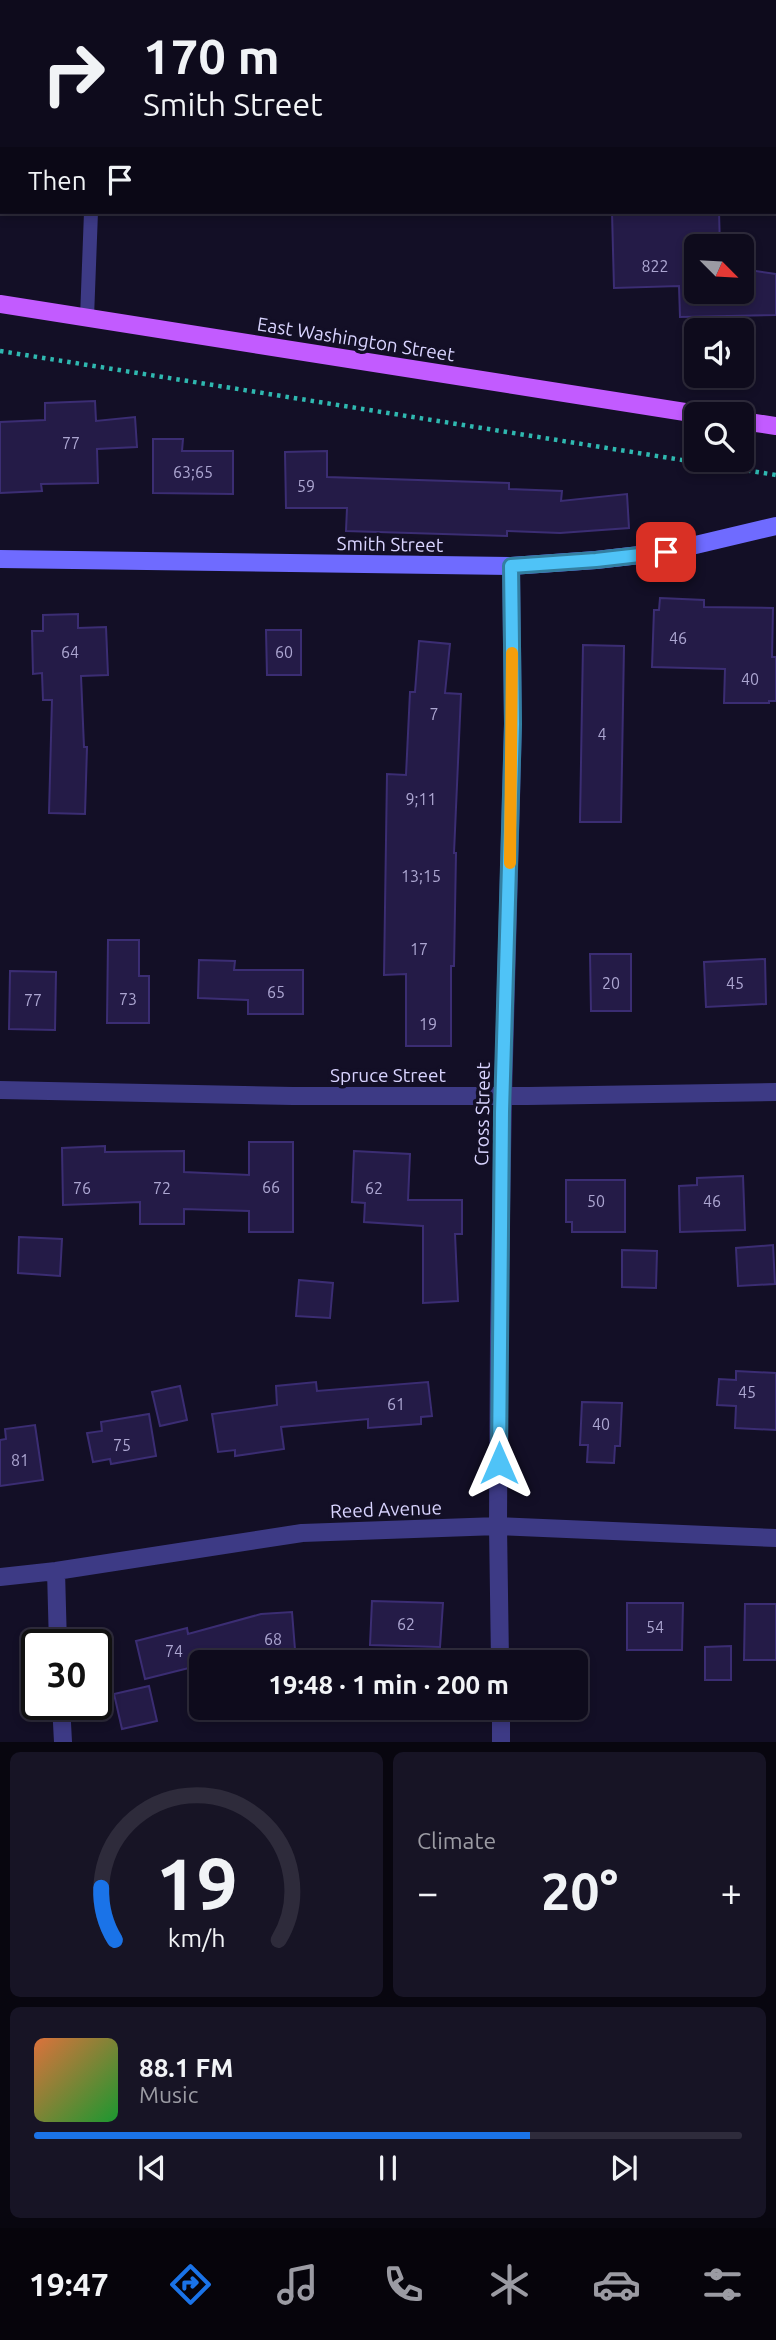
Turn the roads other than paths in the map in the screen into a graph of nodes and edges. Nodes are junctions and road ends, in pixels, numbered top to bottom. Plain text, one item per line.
1 (91, 214) edge
2 (0, 304) edge
3 (87, 318) junction
4 (684, 412) edge
5 (754, 423) edge
6 (776, 426) edge
7 (776, 526) edge
8 (0, 559) edge
9 (511, 566) junction
10 (0, 1090) edge
11 (776, 1092) edge
12 (503, 1096) junction
13 (498, 1526) junction
14 (776, 1538) edge
15 (56, 1571) junction
16 (0, 1577) edge
17 (58, 1629) edge
18 (500, 1650) edge
19 (62, 1720) edge
20 (501, 1720) edge
21 (64, 1741) edge
22 (501, 1741) edge

1 - 3 lane
2 - 3 main road, East Washington Street
3 - 4 main road, East Washington Street
5 - 6 main road
7 - 9 street, Smith Street
8 - 9 street, Smith Street
9 - 12 street, Cross Street
10 - 12 street, Spruce Street
11 - 12 street, Spruce Street
12 - 13 street, Cross Street
13 - 14 street, Reed Avenue
13 - 15 street, Reed Avenue
13 - 18 street, Cross Street
15 - 16 street, Reed Avenue
15 - 17 street
19 - 21 street
20 - 22 street

